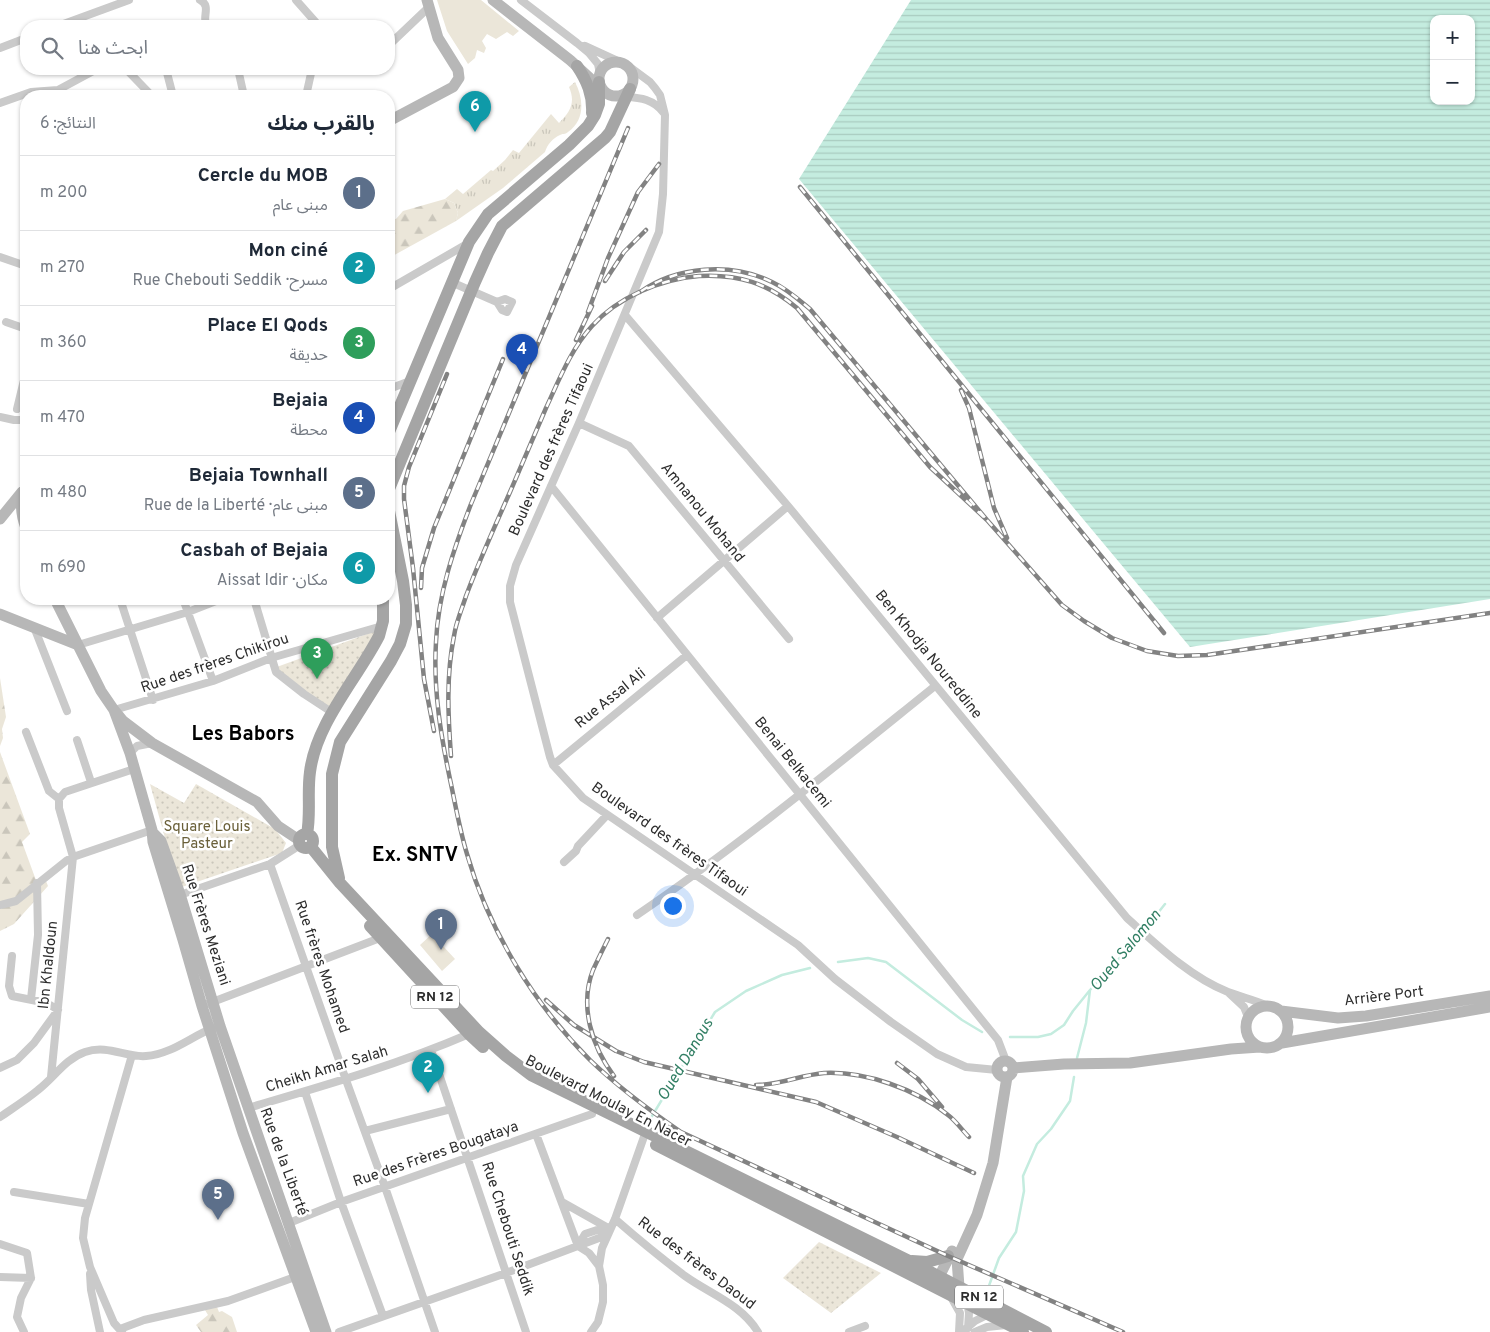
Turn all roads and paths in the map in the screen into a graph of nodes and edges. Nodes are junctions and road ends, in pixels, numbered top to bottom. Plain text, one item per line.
1 (130, 0) edge
2 (200, 0) edge
3 (493, 0) edge
4 (521, 0) edge
5 (297, 1) edge
6 (428, 4) edge
7 (75, 20) edge
8 (204, 20) edge
9 (314, 20) edge
10 (395, 39) edge
11 (20, 40) edge
12 (577, 43) junction
13 (0, 48) edge
14 (574, 63) junction
15 (624, 64) junction
16 (87, 75) edge
17 (132, 75) edge
18 (168, 75) edge
19 (239, 75) edge
20 (311, 75) edge
21 (609, 84) junction
22 (63, 90) edge
23 (146, 90) edge
24 (171, 90) edge
25 (243, 90) edge
26 (307, 90) edge
27 (20, 96) edge
28 (0, 103) edge
29 (665, 115) junction
30 (395, 118) edge
31 (588, 126) junction
32 (469, 242) junction
33 (0, 256) edge
34 (20, 264) edge
35 (451, 282) junction
36 (395, 285) edge
37 (472, 291) junction
38 (497, 302) dead end
39 (625, 315) junction
40 (6, 322) dead end
41 (20, 327) edge
42 (410, 381) junction
43 (395, 387) edge
44 (20, 395) edge
45 (15, 414) junction
46 (0, 417) edge
47 (20, 417) edge
48 (395, 417) edge
49 (579, 423) junction
50 (395, 475) edge
51 (551, 486) junction
52 (20, 495) edge
53 (788, 506) junction
54 (2, 516) edge
55 (20, 517) edge
56 (395, 541) edge
57 (723, 562) junction
58 (58, 605) edge
59 (122, 605) edge
60 (185, 605) edge
61 (206, 605) edge
62 (256, 605) edge
63 (383, 605) edge
64 (188, 612) junction
65 (0, 614) edge
66 (657, 618) junction
67 (382, 626) junction
68 (34, 628) junction
69 (129, 630) junction
70 (789, 639) dead end
71 (78, 645) junction
72 (688, 655) junction
73 (270, 658) junction
74 (213, 681) junction
75 (935, 686) junction
76 (153, 700) junction
77 (114, 710) junction
78 (67, 711) dead end
79 (333, 712) junction
80 (26, 732) dead end
81 (76, 740) dead end
82 (152, 742) junction
83 (130, 754) junction
84 (553, 765) junction
85 (134, 769) junction
86 (91, 782) junction
87 (800, 795) junction
88 (59, 797) junction
89 (607, 815) junction
90 (332, 831) junction
91 (152, 832) junction
92 (306, 842) junction
93 (74, 856) junction
94 (564, 862) dead end
95 (270, 864) junction
96 (695, 875) junction
97 (340, 883) junction
98 (37, 884) junction
99 (175, 896) junction
100 (0, 905) edge
101 (637, 914) dead end
102 (380, 938) junction
103 (12, 956) dead end
104 (307, 966) junction
105 (1227, 992) junction
106 (1490, 996) edge
107 (31, 999) junction
108 (214, 1002) junction
109 (202, 1006) junction
110 (1268, 1006) junction
111 (1490, 1007) edge
112 (58, 1010) junction
113 (1280, 1010) junction
114 (1248, 1017) junction
115 (215, 1028) junction
116 (1246, 1032) junction
117 (468, 1034) junction
118 (1282, 1042) junction
119 (1260, 1048) junction
120 (1231, 1049) junction
121 (431, 1050) junction
122 (132, 1055) junction
123 (0, 1068) edge
124 (1009, 1069) junction
125 (997, 1070) joint
126 (51, 1077) junction
127 (346, 1080) junction
128 (305, 1092) junction
129 (248, 1108) junction
130 (451, 1109) junction
131 (592, 1114) junction
132 (0, 1117) edge
133 (364, 1131) junction
134 (536, 1134) junction
135 (644, 1135) junction
136 (469, 1158) junction
137 (385, 1187) junction
138 (14, 1192) dead end
139 (341, 1202) junction
140 (562, 1202) junction
141 (89, 1204) junction
142 (615, 1219) junction
143 (289, 1223) junction
144 (609, 1232) junction
145 (0, 1244) edge
146 (578, 1246) junction
147 (952, 1258) junction
148 (909, 1265) junction
149 (599, 1266) junction
150 (90, 1267) junction
151 (506, 1273) junction
152 (0, 1277) edge
153 (295, 1277) junction
154 (31, 1278) junction
155 (945, 1286) junction
156 (425, 1301) junction
157 (968, 1304) junction
158 (1006, 1312) junction
159 (988, 1315) junction
160 (383, 1316) junction
161 (1010, 1325) junction
162 (865, 1326) dead end
163 (121, 1331) edge
164 (966, 1331) edge
165 (24, 1332) edge
166 (100, 1332) edge
167 (316, 1332) edge
168 (326, 1332) edge
169 (339, 1332) edge
170 (435, 1332) edge
171 (526, 1332) edge
172 (591, 1332) edge
173 (758, 1332) edge
174 (849, 1332) edge
175 (1023, 1332) edge
176 (1046, 1332) edge

1 - 7 street
2 - 8 street
3 - 14 main road
4 - 12 street
5 - 9 street
6 - 10 street
6 - 30 main road
11 - 13 street
12 - 15 street, Boulevard des frères Tifaoui
12 - 21 street
14 - 21 main road
14 - 21 main road
14 - 31 main road
15 - 21 main road
15 - 21 main road
15 - 29 street, Boulevard des frères Tifaoui
16 - 22 street
17 - 23 street
18 - 24 street
19 - 25 street
20 - 26 street
21 - 29 street
21 - 31 main road
21 - 37 main road
27 - 28 street
29 - 39 street, Boulevard des frères Tifaoui
31 - 32 main road
32 - 35 main road
32 - 36 street
33 - 34 street
35 - 37 street
35 - 42 main road
37 - 38 street
37 - 50 main road
39 - 49 street, Boulevard des frères Tifaoui
39 - 53 street, Ben Khodja Noureddine
40 - 41 street
42 - 43 street
42 - 48 main road
44 - 45 street
45 - 46 street
45 - 47 street
49 - 51 street, Boulevard des frères Tifaoui
49 - 57 street, Amnanou Mohand
51 - 66 street, Benai Belkacemi
51 - 84 street, Boulevard des frères Tifaoui
52 - 54 main road
53 - 57 street
53 - 75 street, Ben Khodja Noureddine
54 - 55 main road
56 - 90 main road
57 - 66 street
57 - 70 street, Amnanou Mohand
58 - 71 main road
59 - 69 street
60 - 64 street
61 - 64 street
62 - 73 street
63 - 67 main road
64 - 69 street
64 - 74 street
65 - 68 main road
66 - 72 street, Benai Belkacemi
67 - 73 street, Rue des frères Chikirou
67 - 79 main road
68 - 71 main road
68 - 78 street
69 - 71 street
69 - 76 street
71 - 77 main road
72 - 84 street, Rue Assal Ali
72 - 87 street, Benai Belkacemi
73 - 74 street, Rue des frères Chikirou
73 - 79 street
74 - 76 street, Rue des frères Chikirou
75 - 87 street
75 - 105 street, Ben Khodja Noureddine
76 - 77 street, Rue des frères Chikirou
77 - 82 main road
77 - 83 main road, Rue Frères Meziani
79 - 92 main road
80 - 88 street
81 - 86 street
82 - 83 street
82 - 92 main road
83 - 85 main road, Rue Frères Meziani
84 - 89 street, Boulevard des frères Tifaoui
85 - 86 street
85 - 91 main road, Rue Frères Meziani
86 - 88 street
87 - 96 street
87 - 124 street, Benai Belkacemi
88 - 93 street
89 - 94 street
89 - 96 street, Boulevard des frères Tifaoui
90 - 92 main road
90 - 97 main road
91 - 93 street
91 - 99 main road, Rue Frères Meziani
92 - 95 street
92 - 97 main road, Boulevard Moulay En Nacer / RN 12
92 - 102 main road, Boulevard Moulay En Nacer / RN 12
93 - 98 street
93 - 112 street, Ibn Khaldoun
95 - 99 street
95 - 104 street, Rue frères Mohamed
96 - 101 street
96 - 125 street, Boulevard des frères Tifaoui
97 - 135 main road, Boulevard Moulay En Nacer / RN 12
98 - 100 street
98 - 107 street
99 - 108 main road, Rue Frères Meziani
99 - 109 main road, Rue Frères Meziani
102 - 104 street
102 - 117 main road, Boulevard Moulay En Nacer / RN 12
103 - 107 street
104 - 108 street
104 - 127 street, Rue frères Mohamed
105 - 110 street, Ben Khodja Noureddine
105 - 114 street, Ben Khodja Noureddine
106 - 113 main road, Arrière Port
107 - 112 street
108 - 109 street
108 - 115 main road, Rue de la Liberté
109 - 115 main road, Rue de la Liberté
110 - 113 main road
110 - 114 main road
111 - 118 main road, Arrière Port
112 - 123 street
112 - 126 street, Ibn Khaldoun
113 - 118 main road
114 - 116 main road
115 - 122 street
115 - 129 main road, Rue de la Liberté
115 - 153 main road, Rue de la Liberté
116 - 119 main road
116 - 120 main road
117 - 121 street, Cheikh Amar Salah
117 - 131 main road, Boulevard Moulay En Nacer / RN 12
118 - 119 main road
119 - 120 main road
120 - 124 main road
121 - 127 street, Cheikh Amar Salah
121 - 130 street, Rue Chebouti Seddik
122 - 126 street
122 - 141 street
124 - 125 main road
124 - 147 main road
126 - 132 street
127 - 128 street, Cheikh Amar Salah
127 - 133 street, Rue frères Mohamed
128 - 129 street, Cheikh Amar Salah
128 - 139 street
129 - 143 main road, Rue de la Liberté
130 - 133 street
130 - 136 street, Rue Chebouti Seddik
131 - 134 street, Rue des Frères Bougataya
131 - 135 main road, Boulevard Moulay En Nacer / RN 12
133 - 137 street, Rue frères Mohamed
134 - 136 street, Rue des Frères Bougataya
134 - 140 street
135 - 142 street
135 - 148 main road, Boulevard Moulay En Nacer / RN 12
136 - 137 street, Rue des Frères Bougataya
136 - 151 street, Rue Chebouti Seddik
137 - 139 street, Rue des Frères Bougataya
137 - 156 street
138 - 141 street
139 - 143 street, Rue des Frères Bougataya
139 - 160 street
140 - 144 street
140 - 146 street
141 - 150 street
142 - 144 street
142 - 173 street, Rue des frères Daoud
143 - 168 main road, Rue de la Liberté
144 - 146 street
144 - 149 street
145 - 154 street
146 - 149 street
146 - 151 street
147 - 148 main road
147 - 155 main road
147 - 155 main road
148 - 155 main road, RN 12
149 - 172 street
150 - 163 street
150 - 166 street
151 - 156 street
151 - 171 street, Rue Chebouti Seddik
152 - 154 street
153 - 163 street
153 - 167 main road, Rue de la Liberté
154 - 165 street
155 - 157 main road, RN 12
155 - 158 main road, RN 12
155 - 164 street
156 - 160 street
156 - 170 street
157 - 159 main road, RN 12
157 - 164 street
158 - 159 street
158 - 176 main road, RN 12
159 - 161 main road, RN 12
159 - 164 street
160 - 169 street
161 - 164 street
161 - 175 main road, RN 12
162 - 174 street

